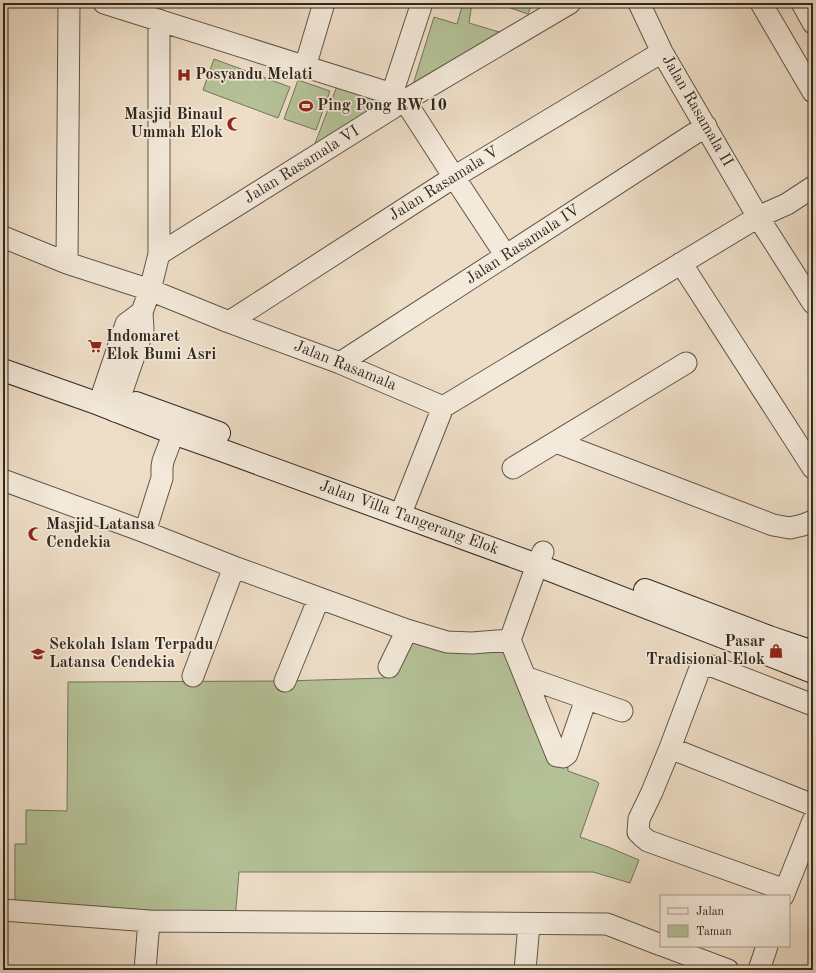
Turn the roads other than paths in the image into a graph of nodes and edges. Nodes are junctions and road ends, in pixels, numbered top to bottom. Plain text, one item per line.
1 (69, 3) edge
2 (104, 3) edge
3 (324, 3) edge
4 (422, 3) edge
5 (570, 3) edge
6 (639, 3) edge
7 (761, 3) edge
8 (802, 3) edge
9 (159, 20) junction
10 (813, 23) edge
11 (662, 52) junction
12 (305, 67) junction
13 (813, 92) edge
14 (398, 97) junction
15 (706, 126) junction
16 (454, 177) junction
17 (813, 187) edge
18 (758, 217) junction
19 (3, 237) edge
20 (159, 254) junction
21 (506, 256) junction
22 (67, 263) junction
23 (681, 264) junction
24 (150, 290) junction
25 (813, 303) edge
26 (229, 322) junction
27 (3, 355) edge
28 (340, 363) junction
29 (686, 363) dead end
30 (3, 370) edge
31 (109, 401) junction
32 (443, 407) junction
33 (183, 428) junction
34 (556, 442) junction
35 (513, 468) dead end
36 (813, 468) edge
37 (3, 480) edge
38 (402, 509) junction
39 (813, 521) edge
40 (145, 532) junction
41 (540, 559) junction
42 (234, 567) junction
43 (319, 598) junction
44 (407, 630) junction
45 (510, 640) junction
46 (808, 657) edge
47 (389, 667) dead end
48 (193, 676) dead end
49 (525, 676) junction
50 (286, 681) dead end
51 (586, 699) junction
52 (813, 705) edge
53 (622, 711) dead end
54 (670, 748) junction
55 (813, 805) edge
56 (813, 821) edge
57 (784, 893) edge
58 (3, 910) edge
59 (148, 921) junction
60 (529, 924) junction
61 (660, 945) edge
62 (667, 947) edge
63 (767, 947) edge
64 (145, 970) edge
65 (525, 970) edge
66 (728, 970) edge
67 (759, 970) edge

1 - 22 street
2 - 9 street
3 - 12 street
4 - 14 street
5 - 14 street, Jalan Rasamala VI
6 - 11 street, Jalan Rasamala II
7 - 13 street
8 - 10 street
9 - 12 street
9 - 20 street
11 - 15 street, Jalan Rasamala II
11 - 16 street, Jalan Rasamala V
12 - 14 street
14 - 16 street
14 - 20 street, Jalan Rasamala VI
15 - 18 street, Jalan Rasamala II
15 - 21 street, Jalan Rasamala IV
16 - 21 street
16 - 26 street, Jalan Rasamala V
17 - 18 street
18 - 23 street
18 - 25 street, Jalan Rasamala II
19 - 22 street, Jalan Rasamala
20 - 24 street
21 - 28 street, Jalan Rasamala IV
22 - 24 street, Jalan Rasamala
23 - 32 street
23 - 36 street
24 - 26 street, Jalan Rasamala
24 - 31 street
26 - 28 street, Jalan Rasamala
27 - 31 street, Jalan Villa Tangerang Elok
28 - 32 street, Jalan Rasamala
29 - 34 street
30 - 31 street, Jalan Villa Tangerang Elok
31 - 33 street, Jalan Villa Tangerang Elok
32 - 38 street
33 - 38 street, Jalan Villa Tangerang Elok
33 - 40 street
34 - 35 street
34 - 39 street
37 - 40 street
38 - 41 street, Jalan Villa Tangerang Elok
40 - 42 street
41 - 45 street
41 - 46 street, Jalan Villa Tangerang Elok
42 - 43 street
42 - 48 street
43 - 44 street
43 - 50 street
44 - 45 street
44 - 47 street
45 - 49 street
49 - 51 street
49 - 51 street
51 - 53 street
52 - 54 street
54 - 55 street
54 - 57 street
56 - 57 street
58 - 59 street
59 - 60 street
59 - 64 street
60 - 61 street
60 - 65 street
62 - 66 street
63 - 67 street

